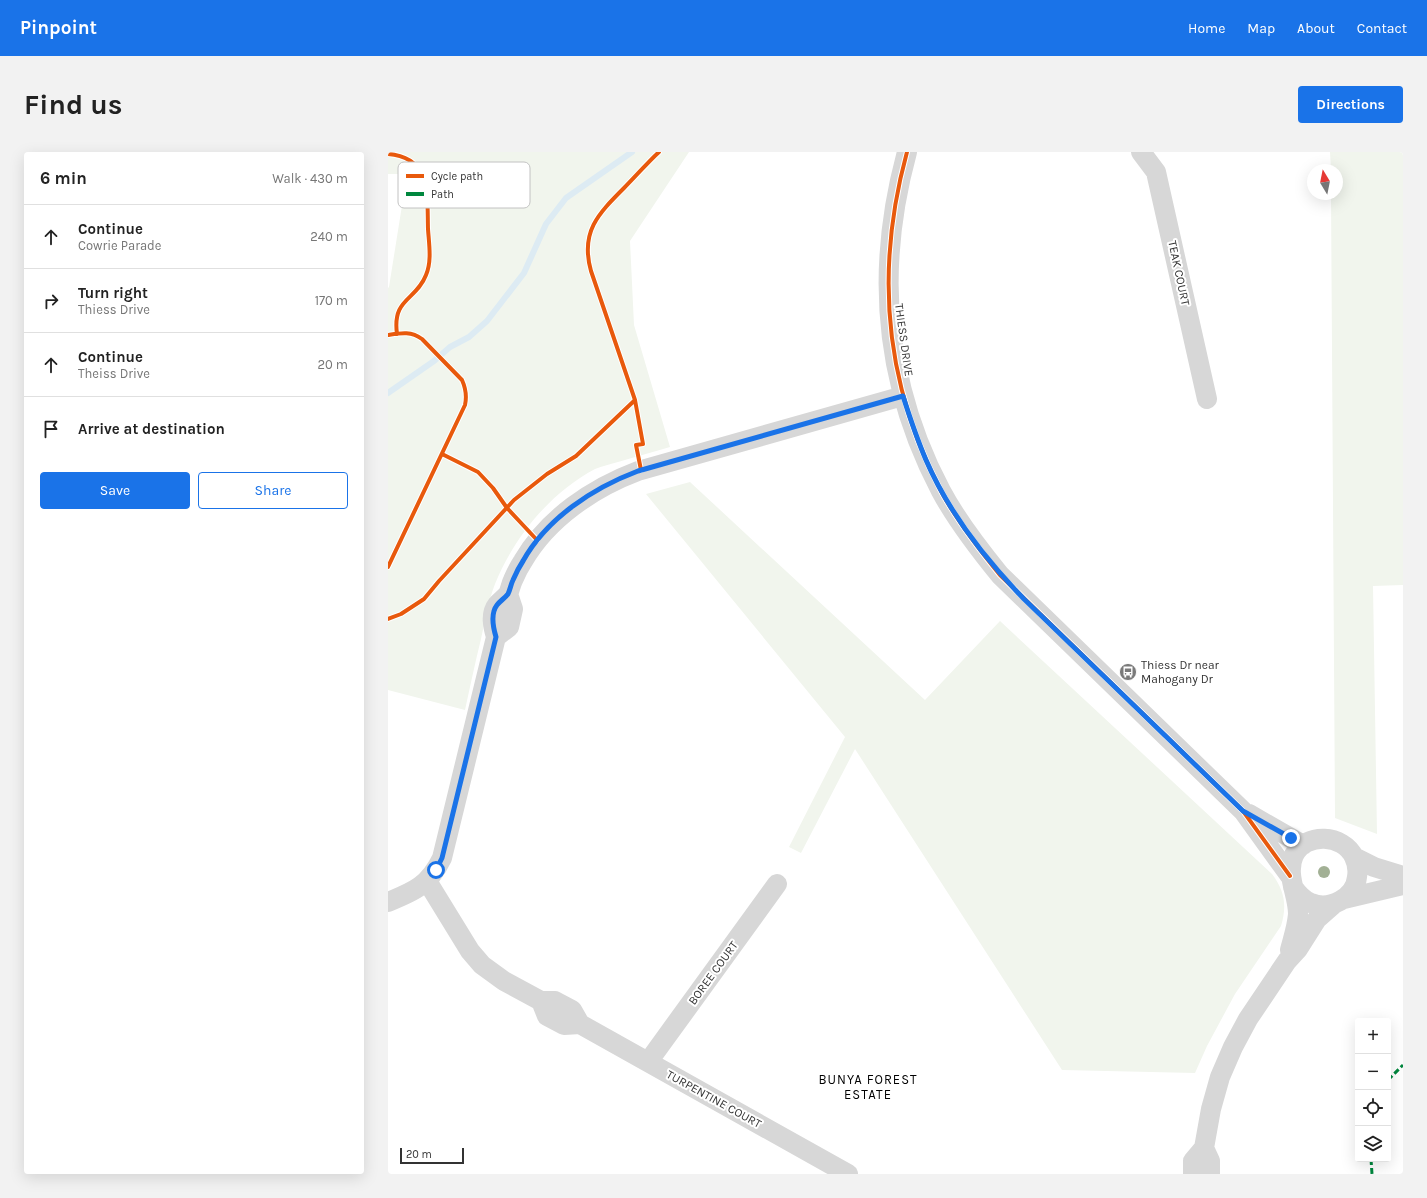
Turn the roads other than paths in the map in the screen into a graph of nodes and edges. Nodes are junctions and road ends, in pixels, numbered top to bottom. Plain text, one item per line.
1 (907, 152) edge
2 (1141, 152) edge
3 (903, 396) junction
4 (1207, 399) dead end
5 (1243, 811) junction
6 (1303, 845) junction
7 (1354, 856) junction
8 (1403, 876) edge
9 (427, 881) junction
10 (1292, 882) junction
11 (778, 884) dead end
12 (1403, 885) edge
13 (388, 902) edge
14 (1339, 902) junction
15 (1287, 960) junction
16 (648, 1062) junction
17 (1204, 1148) junction
18 (848, 1174) edge
19 (1193, 1174) edge
20 (1210, 1174) edge

1 - 3 street, THIESS DRIVE
2 - 4 street, TEAK COURT
3 - 5 street, THIESS DRIVE
3 - 9 street
5 - 6 street
5 - 10 street
6 - 7 street
6 - 10 street
7 - 8 street
7 - 14 street
9 - 13 street
9 - 16 street, TURPENTINE COURT
10 - 14 street
10 - 15 street
11 - 16 street, BOREE COURT
12 - 14 street
14 - 15 street
15 - 17 street
16 - 18 street, TURPENTINE COURT
17 - 19 street
17 - 20 street

